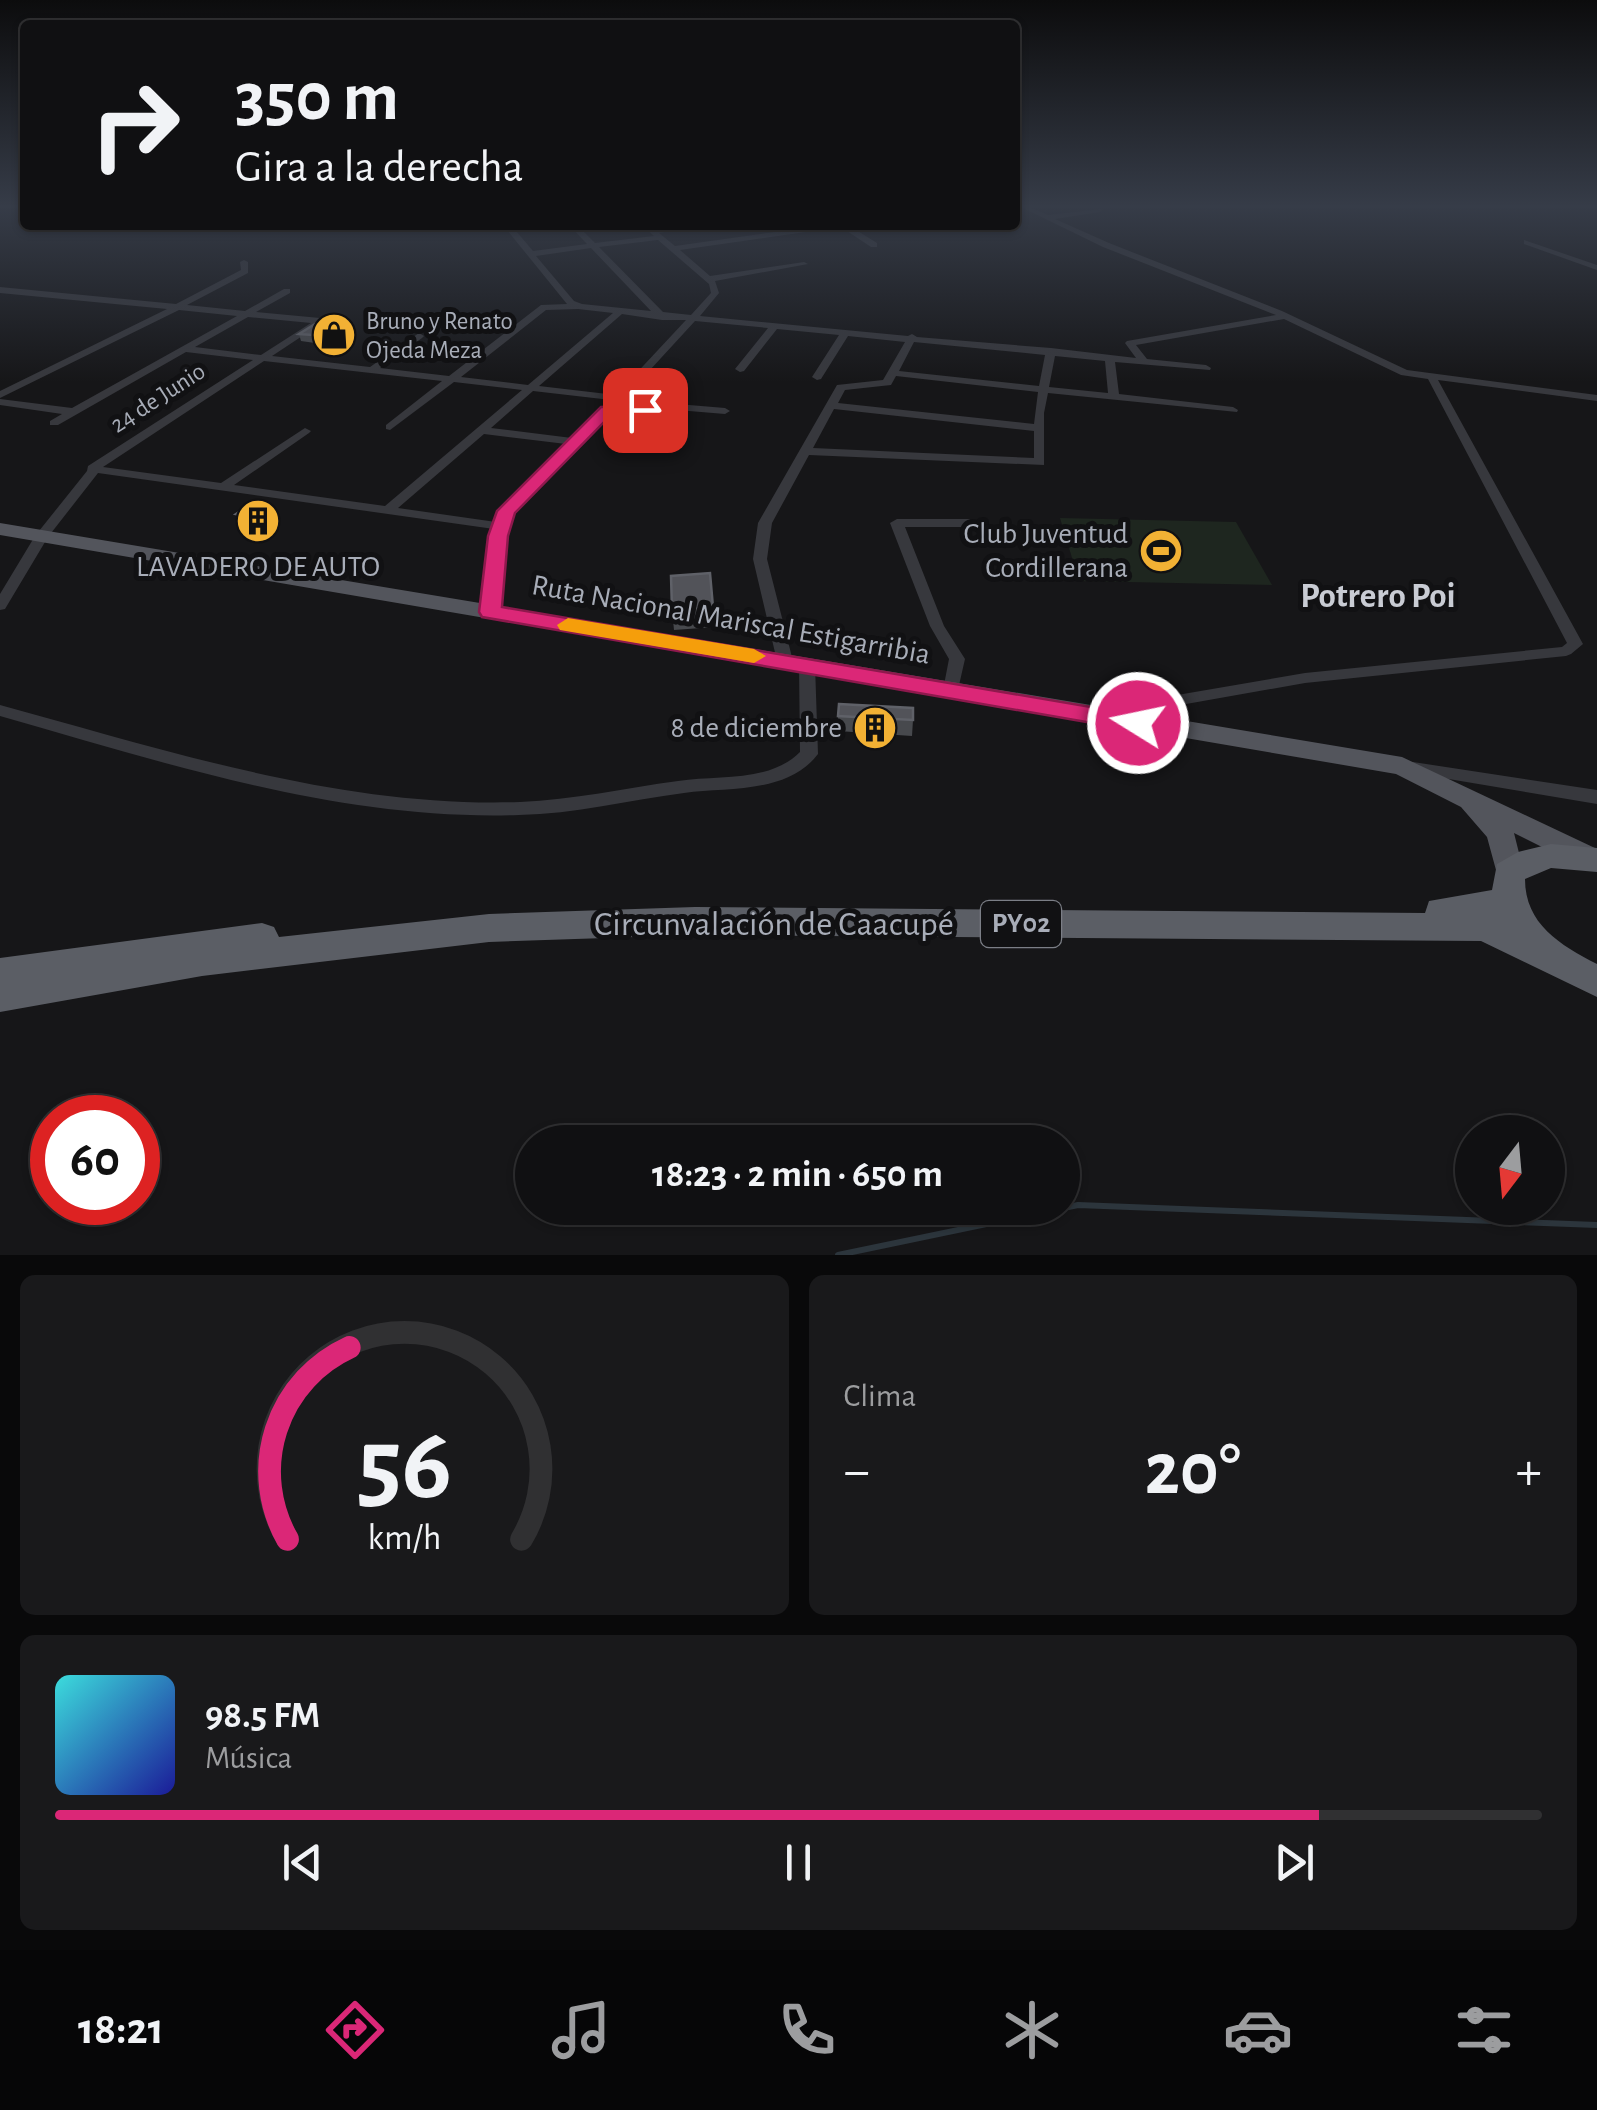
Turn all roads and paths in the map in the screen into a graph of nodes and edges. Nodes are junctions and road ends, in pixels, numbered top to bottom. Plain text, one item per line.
1 (244, 265) edge
2 (539, 265) edge
3 (613, 265) edge
4 (692, 265) edge
5 (801, 265) edge
6 (1160, 265) edge
7 (709, 280) junction
8 (0, 290) edge
9 (287, 291) dead end
10 (184, 306) junction
11 (580, 307) junction
12 (249, 312) junction
13 (619, 312) junction
14 (1285, 316) junction
15 (662, 318) junction
16 (692, 320) junction
17 (774, 327) junction
18 (846, 332) junction
19 (419, 336) dead end
20 (912, 337) junction
21 (186, 349) junction
22 (1051, 351) junction
23 (262, 358) junction
24 (1110, 358) junction
25 (1143, 361) junction
26 (374, 368) junction
27 (1206, 368) dead end
28 (740, 370) dead end
29 (892, 373) junction
30 (817, 377) dead end
31 (452, 378) junction
32 (1433, 380) junction
33 (1044, 389) junction
34 (529, 390) junction
35 (1114, 397) junction
36 (619, 398) junction
37 (1597, 398) edge
38 (0, 399) edge
39 (831, 405) junction
40 (606, 410) junction
41 (1233, 410) dead end
42 (725, 411) dead end
43 (74, 412) junction
44 (54, 423) dead end
45 (390, 427) dead end
46 (1040, 428) junction
47 (482, 430) junction
48 (305, 431) dead end
49 (574, 442) junction
50 (806, 451) junction
51 (92, 469) junction
52 (222, 488) junction
53 (388, 510) junction
54 (969, 522) dead end
55 (500, 526) junction
56 (0, 529) edge
57 (42, 536) junction
58 (0, 606) edge
59 (490, 612) junction
60 (796, 663) junction
61 (951, 690) junction
62 (0, 710) edge
63 (1138, 723) junction
64 (1402, 766) junction
65 (1449, 786) junction
66 (1597, 797) edge
67 (1596, 860) edge
68 (1508, 886) junction
69 (1548, 954) junction
70 (0, 974) edge
71 (1597, 982) edge
72 (0, 996) edge

1 - 10 street
2 - 11 street
3 - 15 street
4 - 7 street
5 - 7 street
6 - 14 street
7 - 16 street
8 - 10 street
9 - 12 street
10 - 12 street
10 - 38 street
11 - 13 street
11 - 31 street
12 - 21 street
12 - 23 street, 24 de Junio
13 - 15 street
13 - 34 street
14 - 25 street
14 - 32 street
15 - 16 street
16 - 17 street
16 - 36 street
17 - 18 street
17 - 28 street
18 - 20 street
18 - 30 street
19 - 26 street
20 - 22 street
20 - 29 street
21 - 23 street
21 - 43 street
22 - 24 street
22 - 33 street
23 - 26 street
23 - 51 street, 24 de Junio
24 - 25 street
24 - 35 street
25 - 27 street
26 - 31 street
29 - 33 street
29 - 39 street
31 - 34 street
31 - 45 street
32 - 37 street
32 - 63 street
33 - 35 street
33 - 46 street
34 - 36 street
34 - 47 street
35 - 41 street
36 - 40 street
38 - 43 street
39 - 46 street
39 - 50 street
40 - 42 street
40 - 49 street
43 - 44 street
46 - 50 street
47 - 49 street
47 - 53 street
48 - 52 street
49 - 55 street
50 - 60 street
51 - 52 street
51 - 57 street, 24 de Junio
52 - 53 street
53 - 55 street
54 - 61 street
55 - 59 street
56 - 57 main road, Ruta Nacional Mariscal Estigarribia
57 - 58 street, 24 de Junio
57 - 59 main road, Ruta Nacional Mariscal Estigarribia
59 - 60 main road, Ruta Nacional Mariscal Estigarribia
60 - 61 main road, Ruta Nacional Mariscal Estigarribia
60 - 62 street
61 - 63 main road, Ruta Nacional Mariscal Estigarribia
63 - 64 main road, Ruta Nacional Mariscal Estigarribia
64 - 65 main road, Ruta Nacional Mariscal Estigarribia
64 - 66 street
65 - 67 main road
65 - 68 main road
67 - 68 highway, PY02
68 - 69 highway, PY02
68 - 70 highway, Circunvalación de Caacupé / PY02
69 - 71 highway, PY02
69 - 72 highway, Circunvalación de Caacupé / PY02

